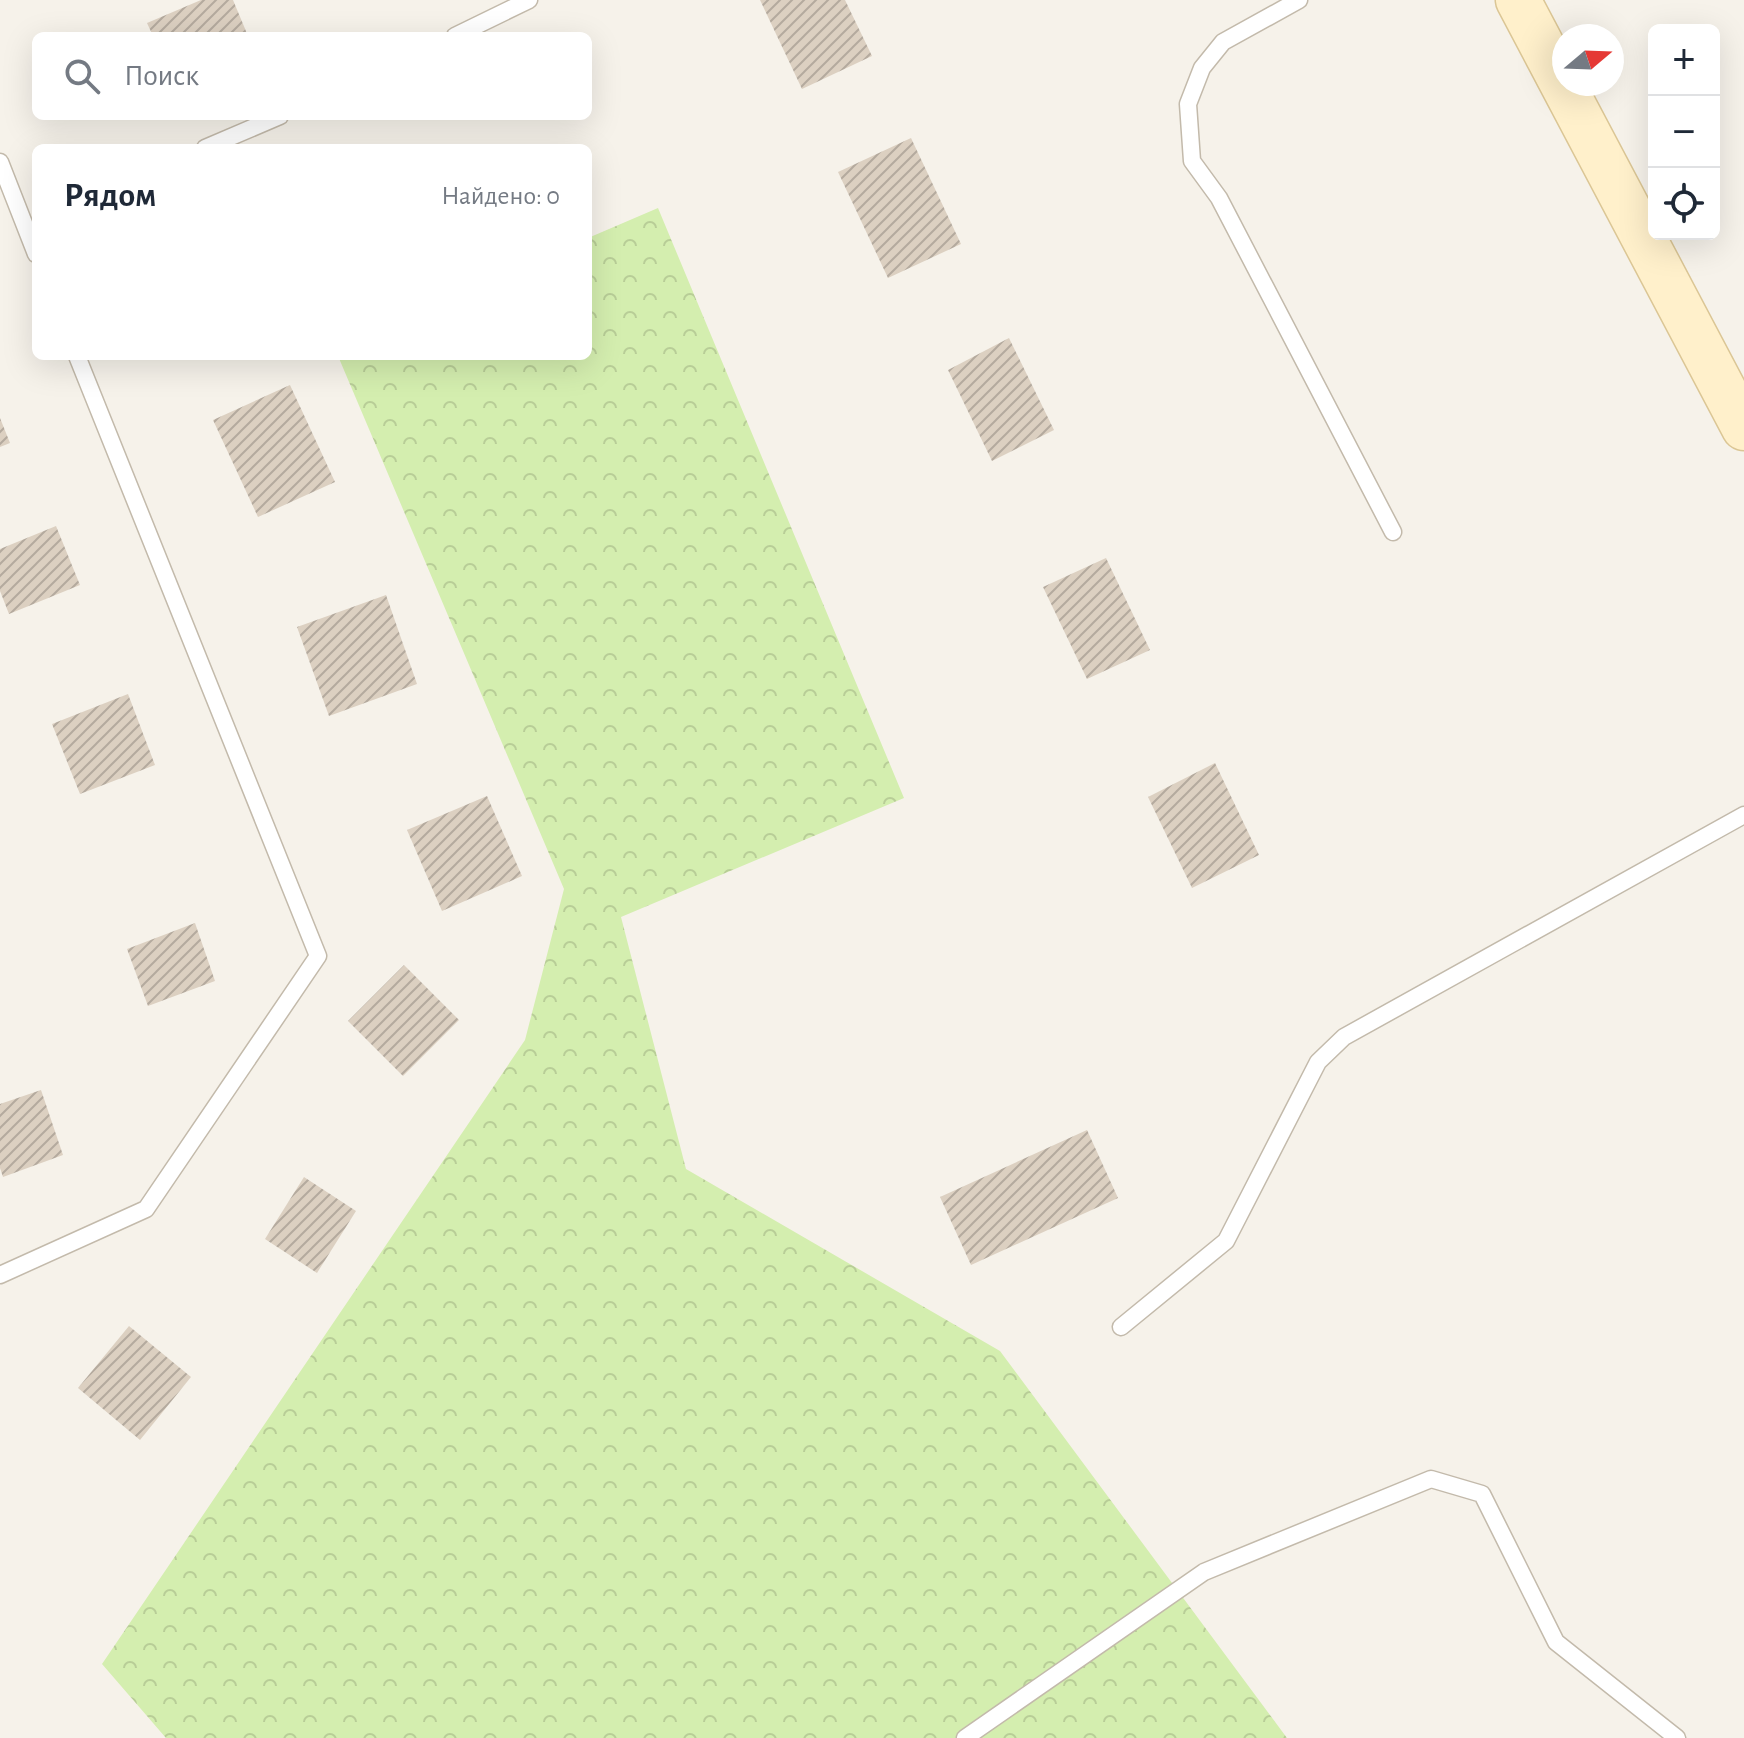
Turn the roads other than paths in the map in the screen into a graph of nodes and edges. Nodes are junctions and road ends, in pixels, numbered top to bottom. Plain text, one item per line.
1 (529, 0) edge
2 (1299, 0) edge
3 (1518, 0) edge
4 (463, 32) edge
5 (271, 120) edge
6 (214, 144) edge
7 (0, 162) edge
8 (30, 222) edge
9 (79, 360) edge
10 (1744, 428) edge
11 (1393, 532) dead end
12 (1744, 815) edge
13 (0, 1275) edge
14 (1121, 1327) dead end
15 (965, 1738) edge
16 (1677, 1738) edge

1 - 4 lane
2 - 11 lane
3 - 10 main road
5 - 6 lane
7 - 8 lane
9 - 13 lane
12 - 14 lane
15 - 16 lane

